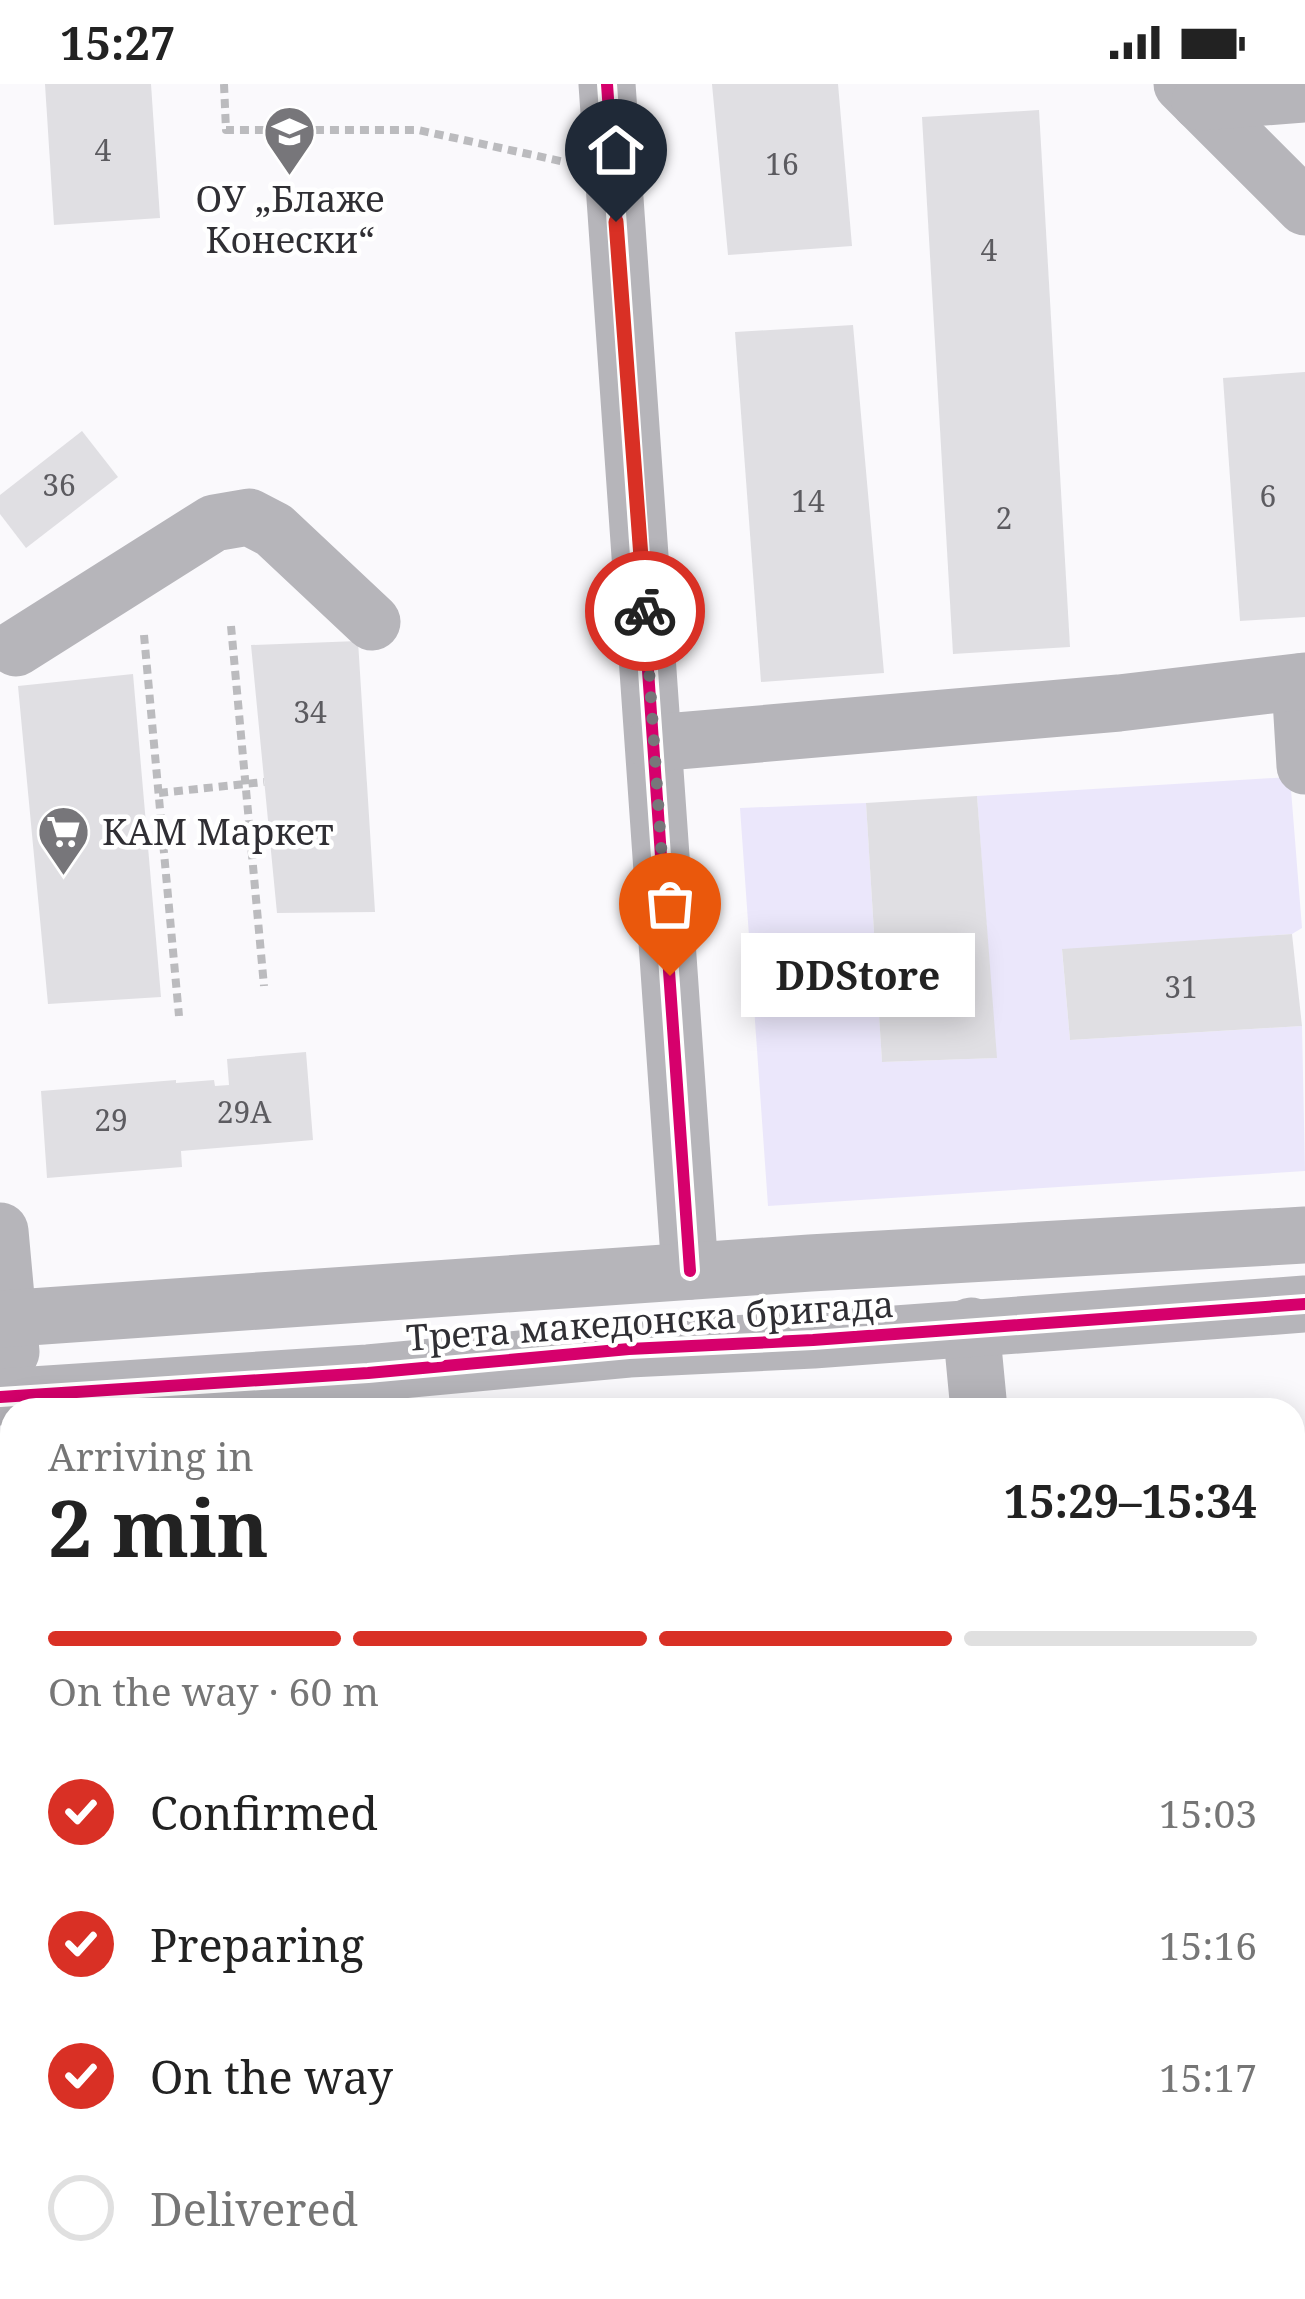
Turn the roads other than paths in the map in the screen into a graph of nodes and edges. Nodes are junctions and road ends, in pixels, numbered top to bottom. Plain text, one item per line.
1 (607, 84) edge
2 (1191, 93) edge
3 (1305, 94) edge
4 (1305, 207) edge
5 (372, 622) dead end
6 (16, 647) dead end
7 (1302, 682) edge
8 (654, 743) junction
9 (1305, 766) edge
10 (0, 1231) edge
11 (1305, 1235) edge
12 (690, 1270) junction
13 (1305, 1304) edge
14 (3, 1318) edge
15 (971, 1326) junction
16 (15, 1398) edge
17 (53, 1398) edge
18 (978, 1398) edge

1 - 8 street
2 - 3 street
2 - 4 street
5 - 6 street
7 - 8 street
7 - 9 street
8 - 12 street
10 - 14 street
11 - 12 street, Трета македонска бригада
12 - 14 street, Трета македонска бригада
13 - 15 street, Трета македонска бригада
14 - 16 street
15 - 17 street, Трета македонска бригада
15 - 18 street

